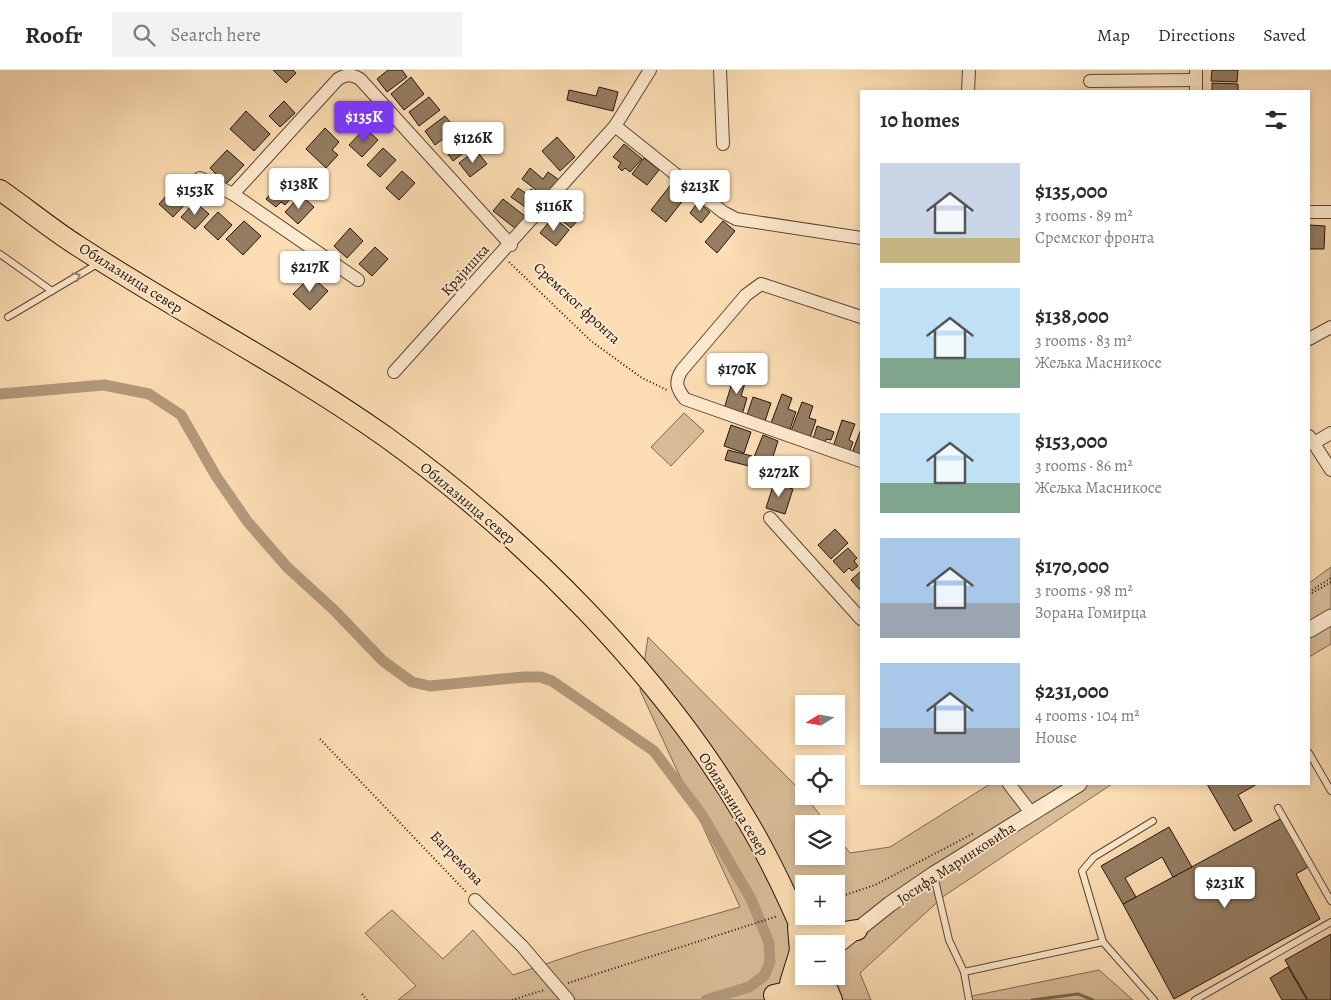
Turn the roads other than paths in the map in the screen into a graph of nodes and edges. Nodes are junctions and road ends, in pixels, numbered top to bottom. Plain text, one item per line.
1 (650, 70) edge
2 (720, 70) edge
3 (968, 70) edge
4 (1196, 80) edge
5 (1090, 81) dead end
6 (968, 90) edge
7 (615, 126) junction
8 (723, 144) dead end
9 (200, 178) dead end
10 (0, 190) edge
11 (234, 194) junction
12 (1310, 212) edge
13 (1331, 212) edge
14 (860, 238) edge
15 (511, 244) junction
16 (0, 254) edge
17 (102, 261) junction
18 (358, 280) dead end
19 (52, 291) junction
20 (8, 317) dead end
21 (860, 317) edge
22 (1331, 327) edge
23 (1310, 338) edge
24 (394, 372) dead end
25 (1331, 433) edge
26 (1311, 440) edge
27 (860, 461) edge
28 (1331, 470) edge
29 (770, 518) dead end
30 (1331, 617) edge
31 (860, 618) edge
32 (1310, 629) edge
33 (1310, 755) edge
34 (1010, 785) edge
35 (1077, 785) edge
36 (1331, 791) edge
37 (1278, 808) dead end
38 (1032, 814) junction
39 (1153, 822) dead end
40 (934, 874) junction
41 (475, 900) road end
42 (1331, 901) edge
43 (795, 914) edge
44 (1331, 922) edge
45 (811, 925) edge
46 (858, 930) junction
47 (845, 940) edge
48 (1103, 942) junction
49 (964, 972) junction
50 (795, 979) edge
51 (825, 985) edge
52 (770, 998) edge
53 (568, 1000) edge
54 (831, 1000) edge
55 (969, 1000) edge
56 (1154, 1000) edge
57 (1195, 1000) edge

1 - 7 street, Крајишка
2 - 8 street
3 - 6 street
4 - 5 street
7 - 14 street
7 - 15 street, Крајишка
9 - 11 street
10 - 17 main road, Обилазница север
11 - 15 street
11 - 18 street
12 - 13 street
15 - 24 street, Крајишка
16 - 19 lane
19 -> 17 lane
17 - 43 main road, Обилазница север
19 - 20 lane
21 - 27 street
22 - 23 street
25 - 26 street
26 - 28 street
29 - 31 street
30 - 32 street
33 - 36 lane
34 - 38 street
35 - 38 street, Јосифа Маринковића
37 - 42 lane
38 - 40 street, Јосифа Маринковића
39 - 48 lane
40 - 46 street, Јосифа Маринковића
40 - 49 lane
41 - 53 street, Багремова
44 - 57 lane
45 - 46 main road
46 - 47 street, Јосифа Маринковића
48 - 49 lane
48 - 56 lane
49 - 55 lane
50 - 52 street
51 - 54 main road
52 - 54 main road

